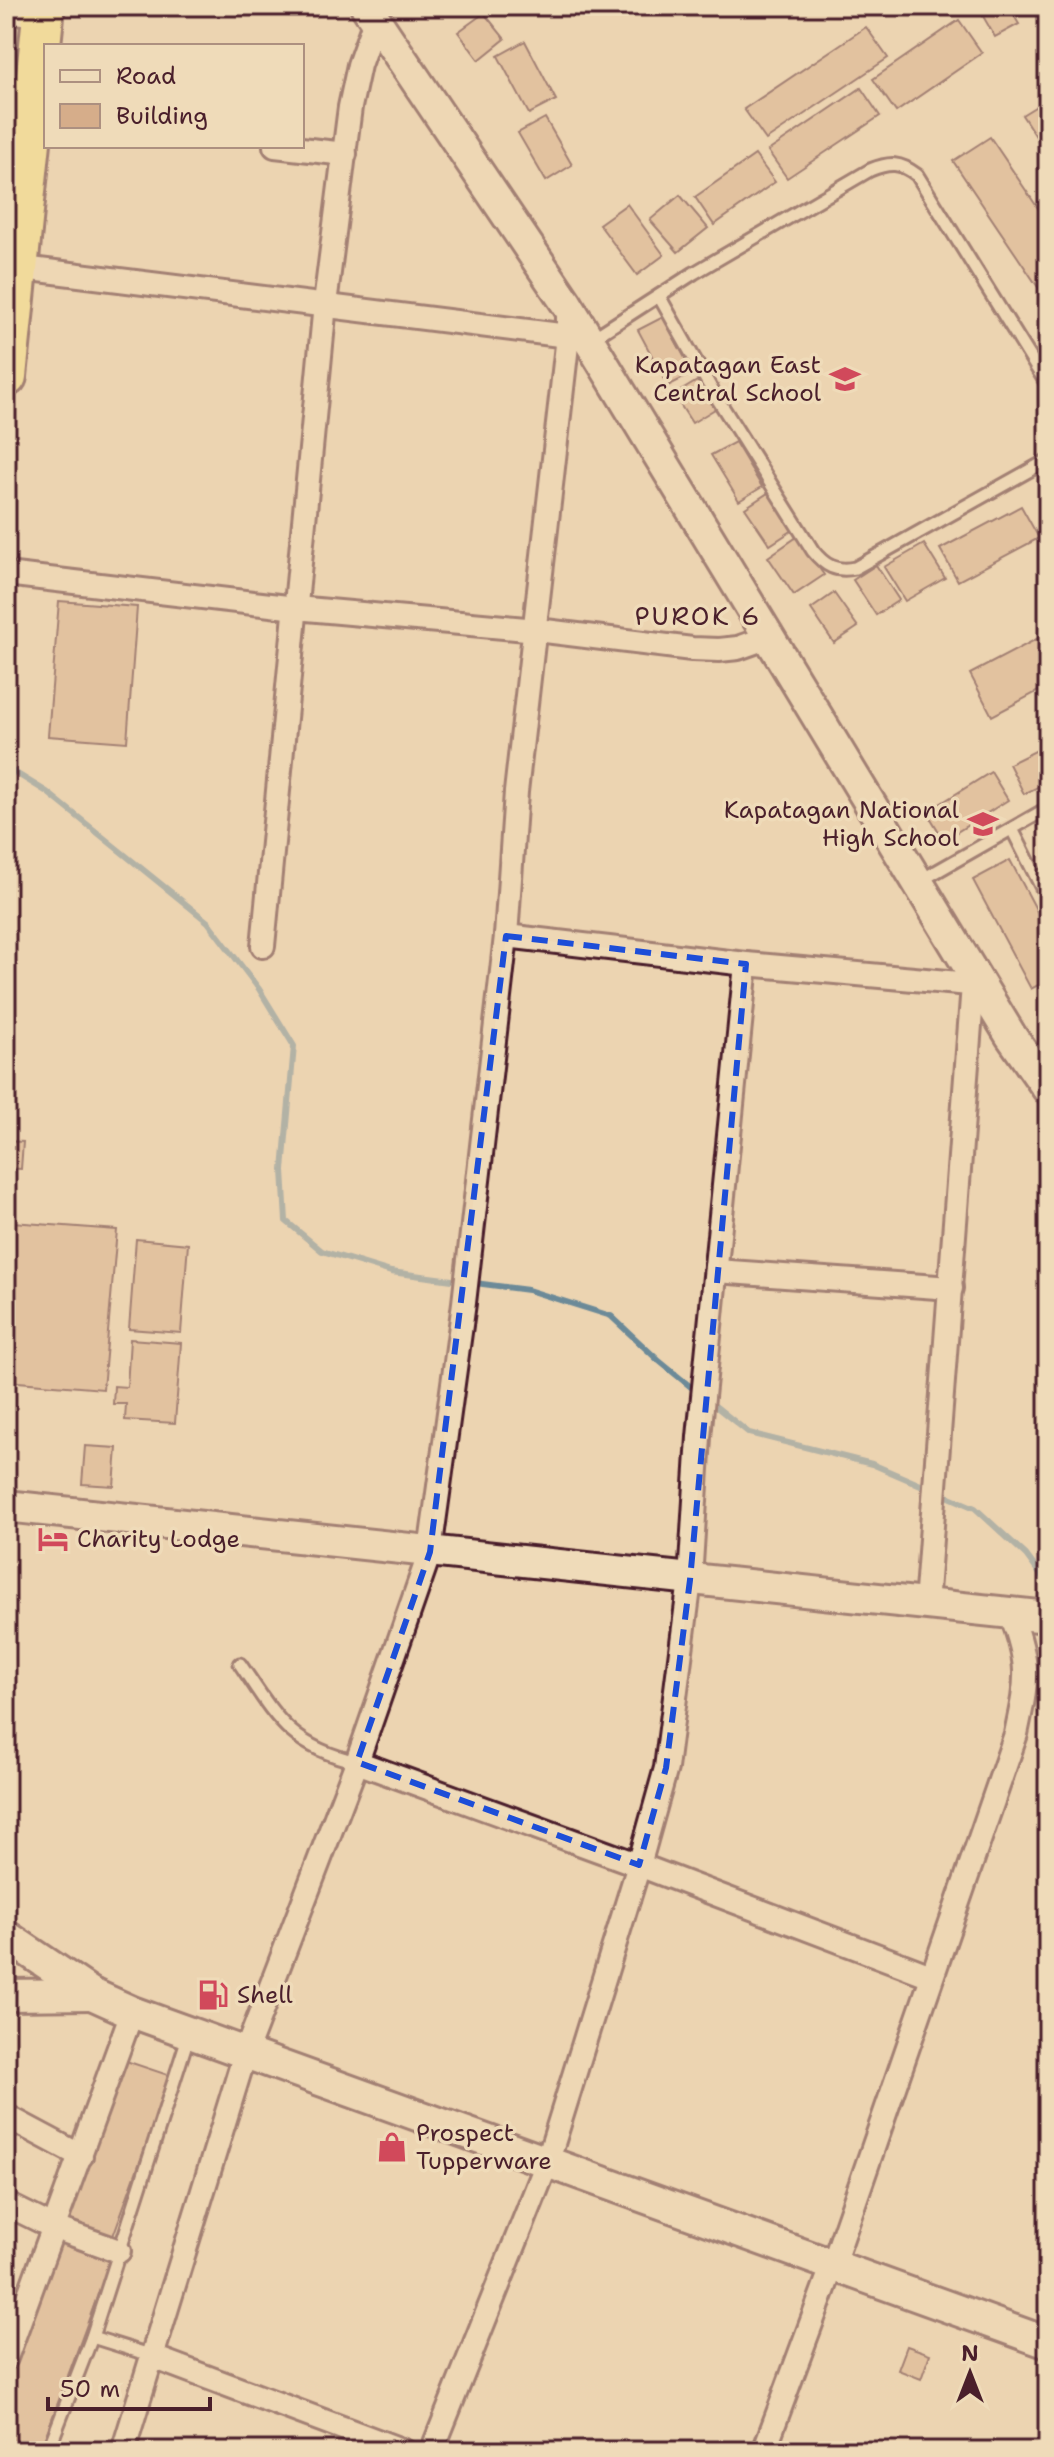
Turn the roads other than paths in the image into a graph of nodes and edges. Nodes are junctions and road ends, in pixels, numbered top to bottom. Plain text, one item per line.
1 (31, 11) edge
2 (370, 13) edge
3 (39, 121) edge
4 (292, 148) edge
5 (345, 154) junction
6 (12, 266) edge
7 (659, 296) junction
8 (325, 304) junction
9 (579, 338) junction
10 (6, 376) edge
11 (1048, 386) edge
12 (1048, 460) edge
13 (6, 574) edge
14 (296, 608) junction
15 (537, 630) junction
16 (769, 637) junction
17 (1048, 808) edge
18 (1012, 829) junction
19 (917, 882) junction
20 (1048, 900) edge
21 (506, 936) junction
22 (263, 946) dead end
23 (746, 964) junction
24 (977, 985) junction
25 (1048, 1089) edge
26 (716, 1271) junction
27 (951, 1288) junction
28 (6, 1506) edge
29 (430, 1552) junction
30 (690, 1580) junction
31 (926, 1605) junction
32 (1031, 1615) edge
33 (240, 1664) dead end
34 (357, 1762) junction
35 (639, 1865) junction
36 (6, 1936) edge
37 (931, 1976) junction
38 (92, 1994) junction
39 (6, 1995) edge
40 (132, 2012) junction
41 (189, 2034) junction
42 (245, 2054) junction
43 (6, 2116) edge
44 (81, 2156) junction
45 (547, 2163) junction
46 (6, 2204) edge
47 (55, 2228) junction
48 (119, 2251) junction
49 (832, 2267) junction
50 (13, 2314) edge
51 (92, 2337) junction
52 (1048, 2343) edge
53 (153, 2357) junction
54 (6, 2358) edge
55 (48, 2451) edge
56 (123, 2451) edge
57 (404, 2451) edge
58 (432, 2451) edge
59 (764, 2451) edge

1 - 3 highway
2 - 5 street
2 - 9 street
3 - 6 highway
4 - 5 street
5 - 8 street
6 - 8 street
6 - 10 highway
7 - 9 lane
7 - 11 lane
7 - 12 lane
8 - 9 street
8 - 14 street
9 - 15 street
9 - 16 street
13 - 14 street
14 - 15 street
14 - 22 street
15 - 16 street
15 - 21 street
16 - 19 street
17 - 18 lane
18 - 19 lane
18 - 20 lane
19 - 24 street
21 - 23 street
21 - 29 street
23 - 24 street
23 - 26 street
24 - 25 street
24 - 27 street
26 - 27 street
26 - 30 street
27 - 31 street
28 - 29 street
29 - 30 street
29 - 34 street
30 - 31 street
30 - 35 street
31 - 32 street
32 - 37 street
33 - 34 lane
34 - 35 street
34 - 42 street
35 - 37 street
35 - 45 street
36 - 38 street
37 - 49 street
38 - 39 street
38 - 40 street
40 - 41 street
40 - 44 street
41 - 42 street
41 - 48 lane
42 - 45 street
42 - 53 street
43 - 44 street
44 - 47 street
45 - 49 street
45 - 58 street
46 - 47 street
47 - 48 street
47 - 50 street
48 - 51 lane
49 - 52 street
49 - 59 street
50 - 54 street
51 - 53 lane
51 - 55 lane
53 - 56 street
53 - 57 street

